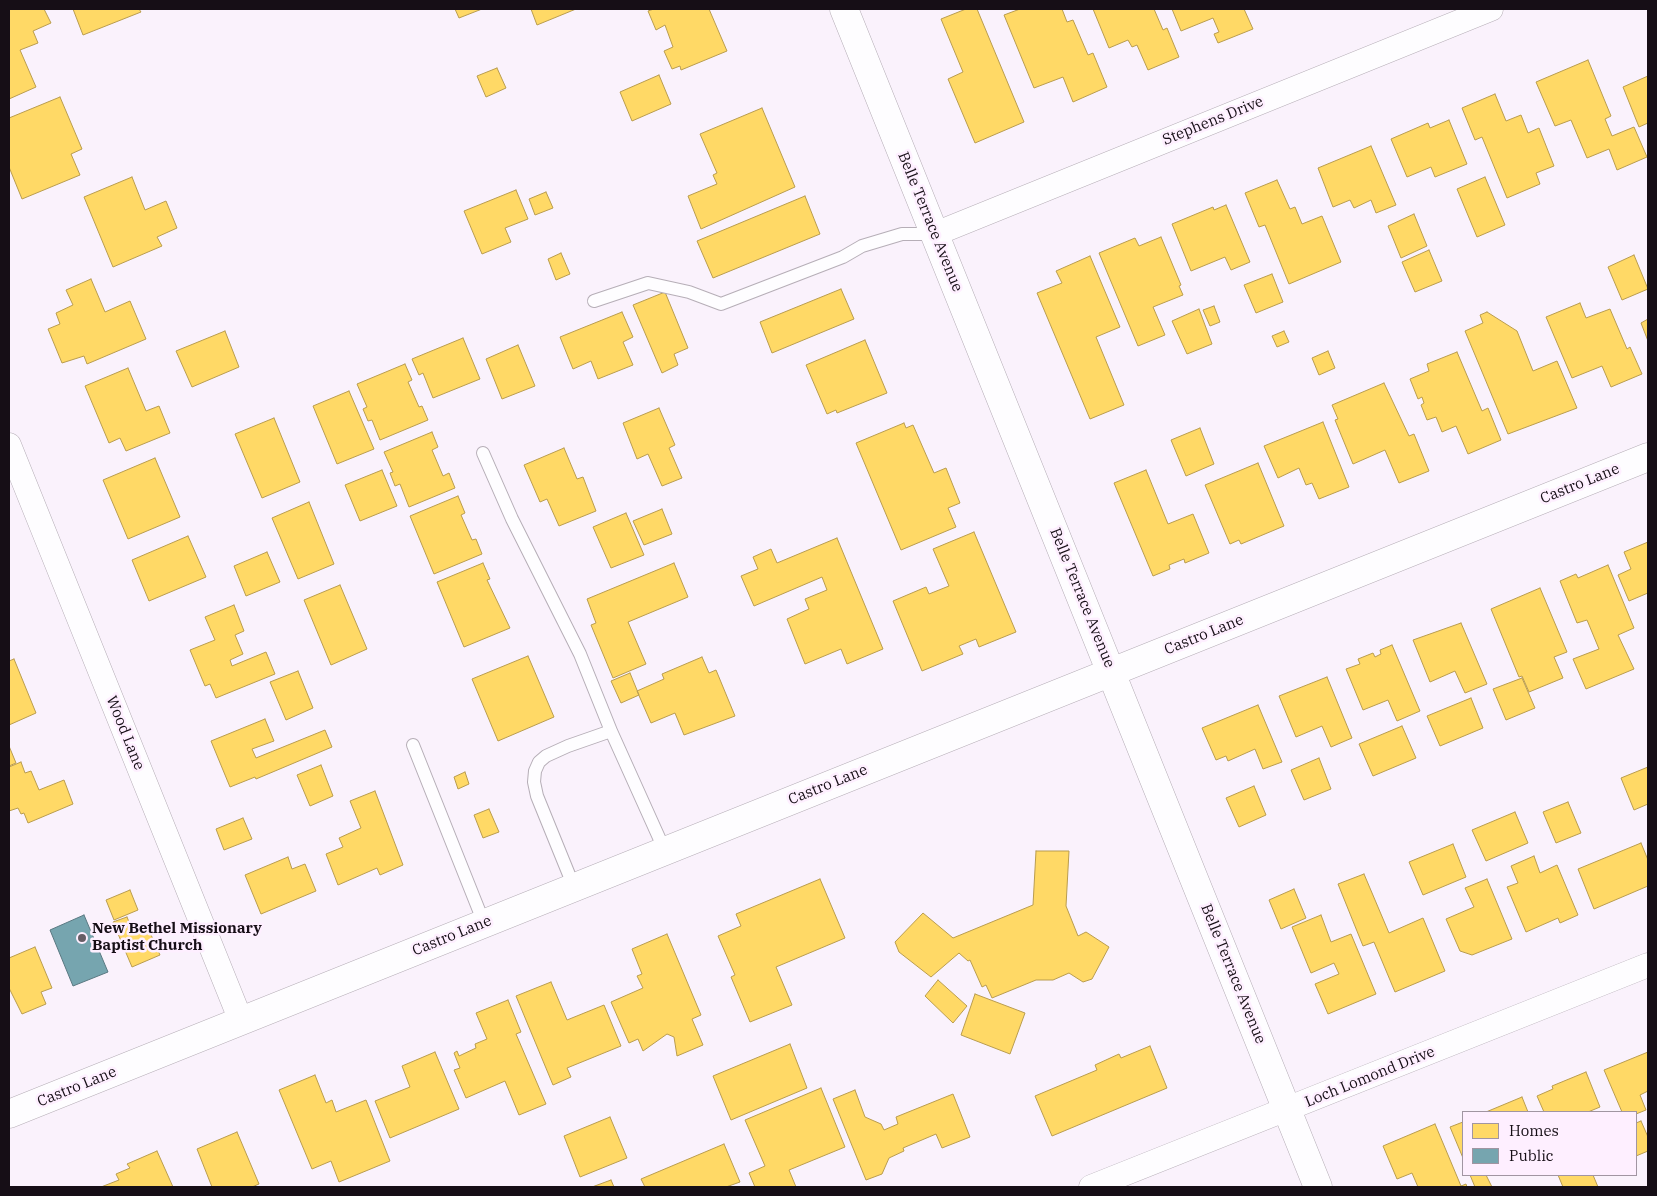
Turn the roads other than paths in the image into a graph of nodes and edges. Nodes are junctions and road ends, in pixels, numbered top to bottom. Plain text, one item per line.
1 (844, 9) edge
2 (1492, 9) edge
3 (934, 234) junction
4 (594, 302) dead end
5 (9, 445) edge
6 (483, 453) dead end
7 (1648, 457) edge
8 (1112, 672) junction
9 (611, 731) junction
10 (413, 745) dead end
11 (665, 851) junction
12 (574, 887) junction
13 (484, 923) junction
14 (1648, 965) edge
15 (241, 1021) junction
16 (1287, 1110) junction
17 (9, 1114) edge
18 (1091, 1187) edge
19 (1318, 1187) edge

1 - 3 street, Belle Terrace Avenue
2 - 3 street, Stephens Drive
3 - 4 lane
3 - 8 street, Belle Terrace Avenue
5 - 15 street, Wood Lane
6 - 9 lane
7 - 8 street, Castro Lane
8 - 11 street, Castro Lane
8 - 16 street, Belle Terrace Avenue
9 - 11 lane
9 - 12 lane
10 - 13 lane
11 - 12 street, Castro Lane
12 - 13 street, Castro Lane
13 - 15 street, Castro Lane
14 - 16 street, Loch Lomond Drive
15 - 17 street, Castro Lane
16 - 18 street, Loch Lomond Drive
16 - 19 street, Belle Terrace Avenue

